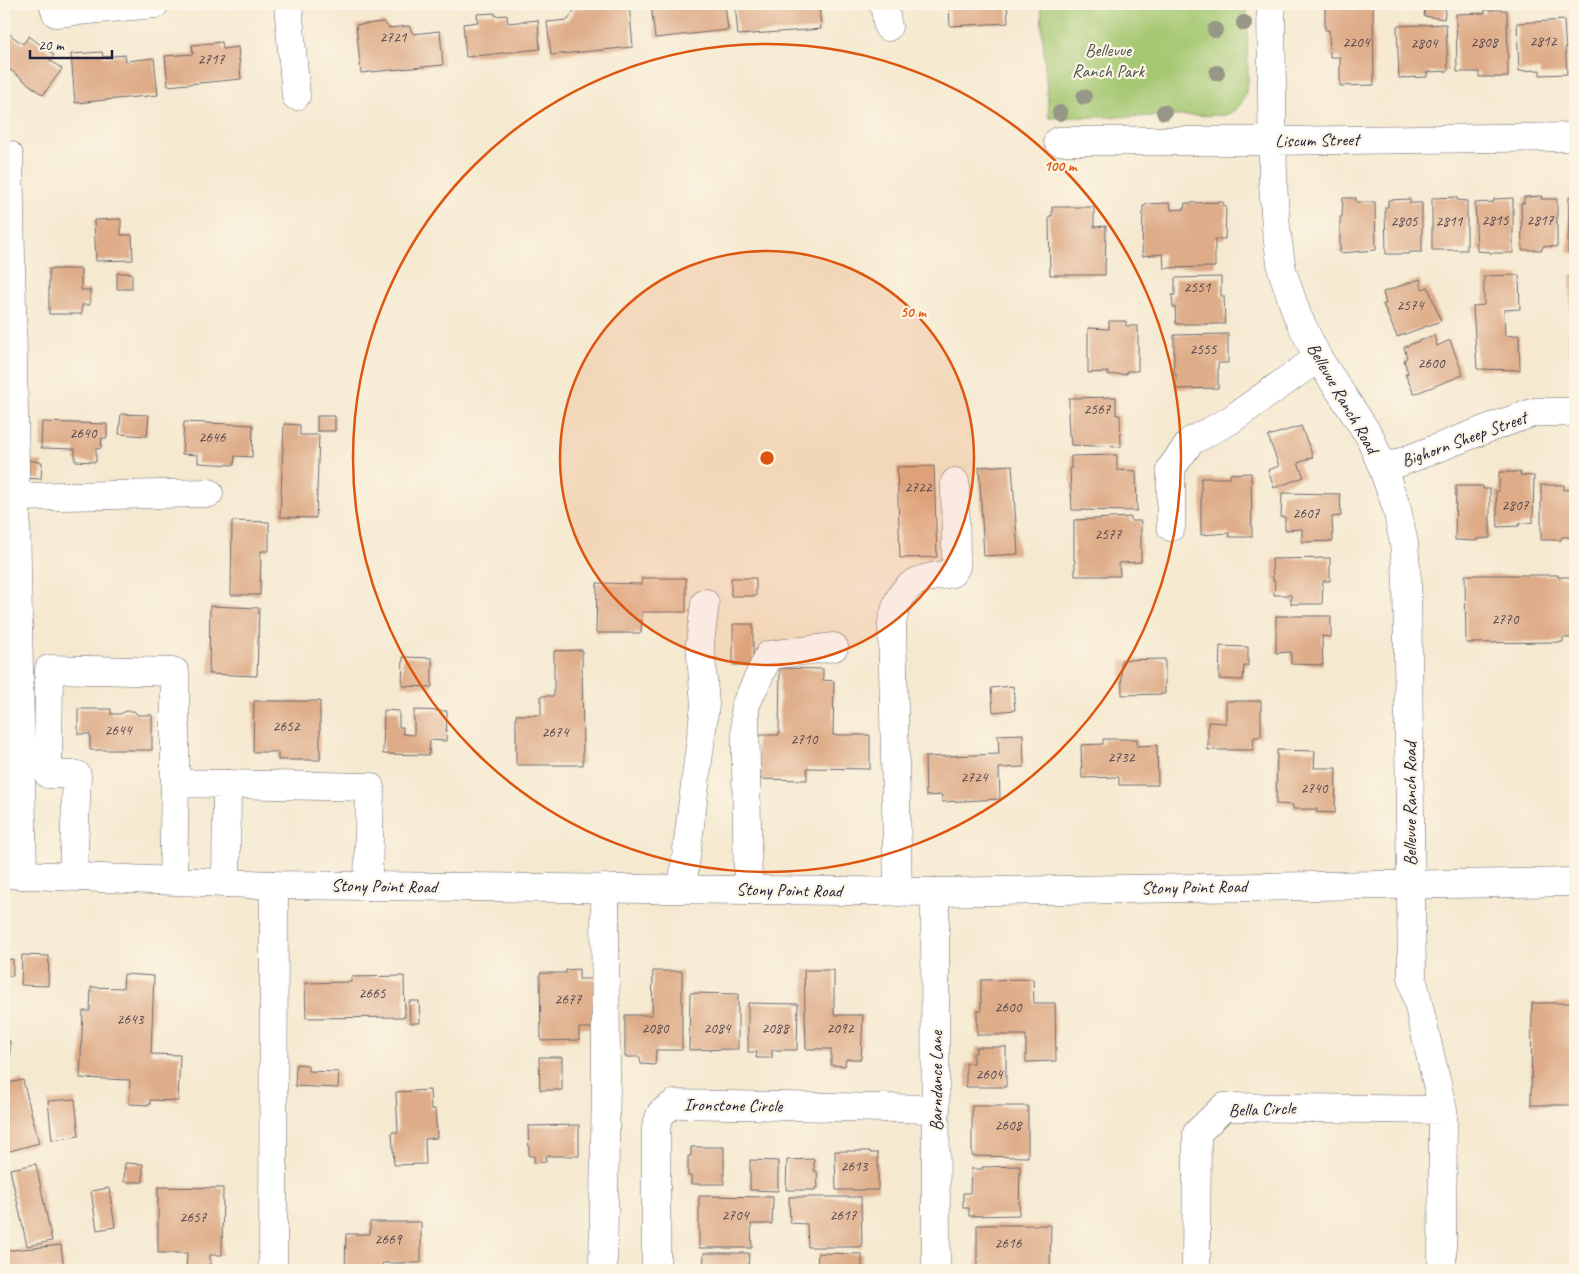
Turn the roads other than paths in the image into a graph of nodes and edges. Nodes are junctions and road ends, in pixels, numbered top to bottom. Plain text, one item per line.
1 (53, 4) edge
2 (155, 4) edge
3 (288, 4) edge
4 (1271, 4) edge
5 (296, 96) dead end
6 (1575, 138) edge
7 (1058, 140) dead end
8 (1272, 140) junction
9 (9, 155) dead end
10 (1318, 358) junction
11 (1575, 412) edge
12 (1383, 469) junction
13 (954, 482) dead end
14 (210, 493) dead end
15 (16, 497) junction
16 (1171, 528) dead end
17 (704, 603) dead end
18 (834, 647) dead end
19 (174, 783) junction
20 (227, 784) junction
21 (14, 875) edge
22 (74, 876) junction
23 (173, 880) junction
24 (1575, 882) edge
25 (226, 883) junction
26 (1410, 883) junction
27 (274, 885) junction
28 (368, 886) junction
29 (605, 888) junction
30 (682, 889) junction
31 (748, 890) junction
32 (898, 892) junction
33 (935, 892) junction
34 (936, 1109) junction
35 (1443, 1110) junction
36 (273, 1270) edge
37 (603, 1270) edge
38 (656, 1270) edge
39 (936, 1270) edge
40 (1196, 1270) edge
41 (1442, 1270) edge

1 - 2 street
3 - 5 street
4 - 8 street, Bellevue Ranch Road
6 - 8 street, Liscum Street
7 - 8 street, Liscum Street
8 - 10 street, Bellevue Ranch Road
9 - 15 street
10 - 12 street, Bellevue Ranch Road
10 - 16 street
11 - 12 street, Bighorn Sheep Street
12 - 26 street, Bellevue Ranch Road
13 - 32 street
14 - 15 street
15 - 21 street
17 - 30 street
18 - 31 street
19 - 20 street
19 - 22 street
19 - 23 street
20 - 25 street
20 - 28 street
21 - 22 street, Stony Point Road
22 - 23 street, Stony Point Road
23 - 25 street, Stony Point Road
24 - 26 street, Stony Point Road
25 - 27 street, Stony Point Road
26 - 33 street, Stony Point Road
26 - 35 street
27 - 28 street, Stony Point Road
27 - 36 street
28 - 29 street, Stony Point Road
29 - 30 street, Stony Point Road
29 - 37 street
30 - 31 street, Stony Point Road
31 - 32 street, Stony Point Road
32 - 33 street, Stony Point Road
33 - 34 street, Barndance Lane
34 - 38 street, Ironstone Circle
34 - 39 street, Barndance Lane
35 - 40 street, Bella Circle
35 - 41 street

